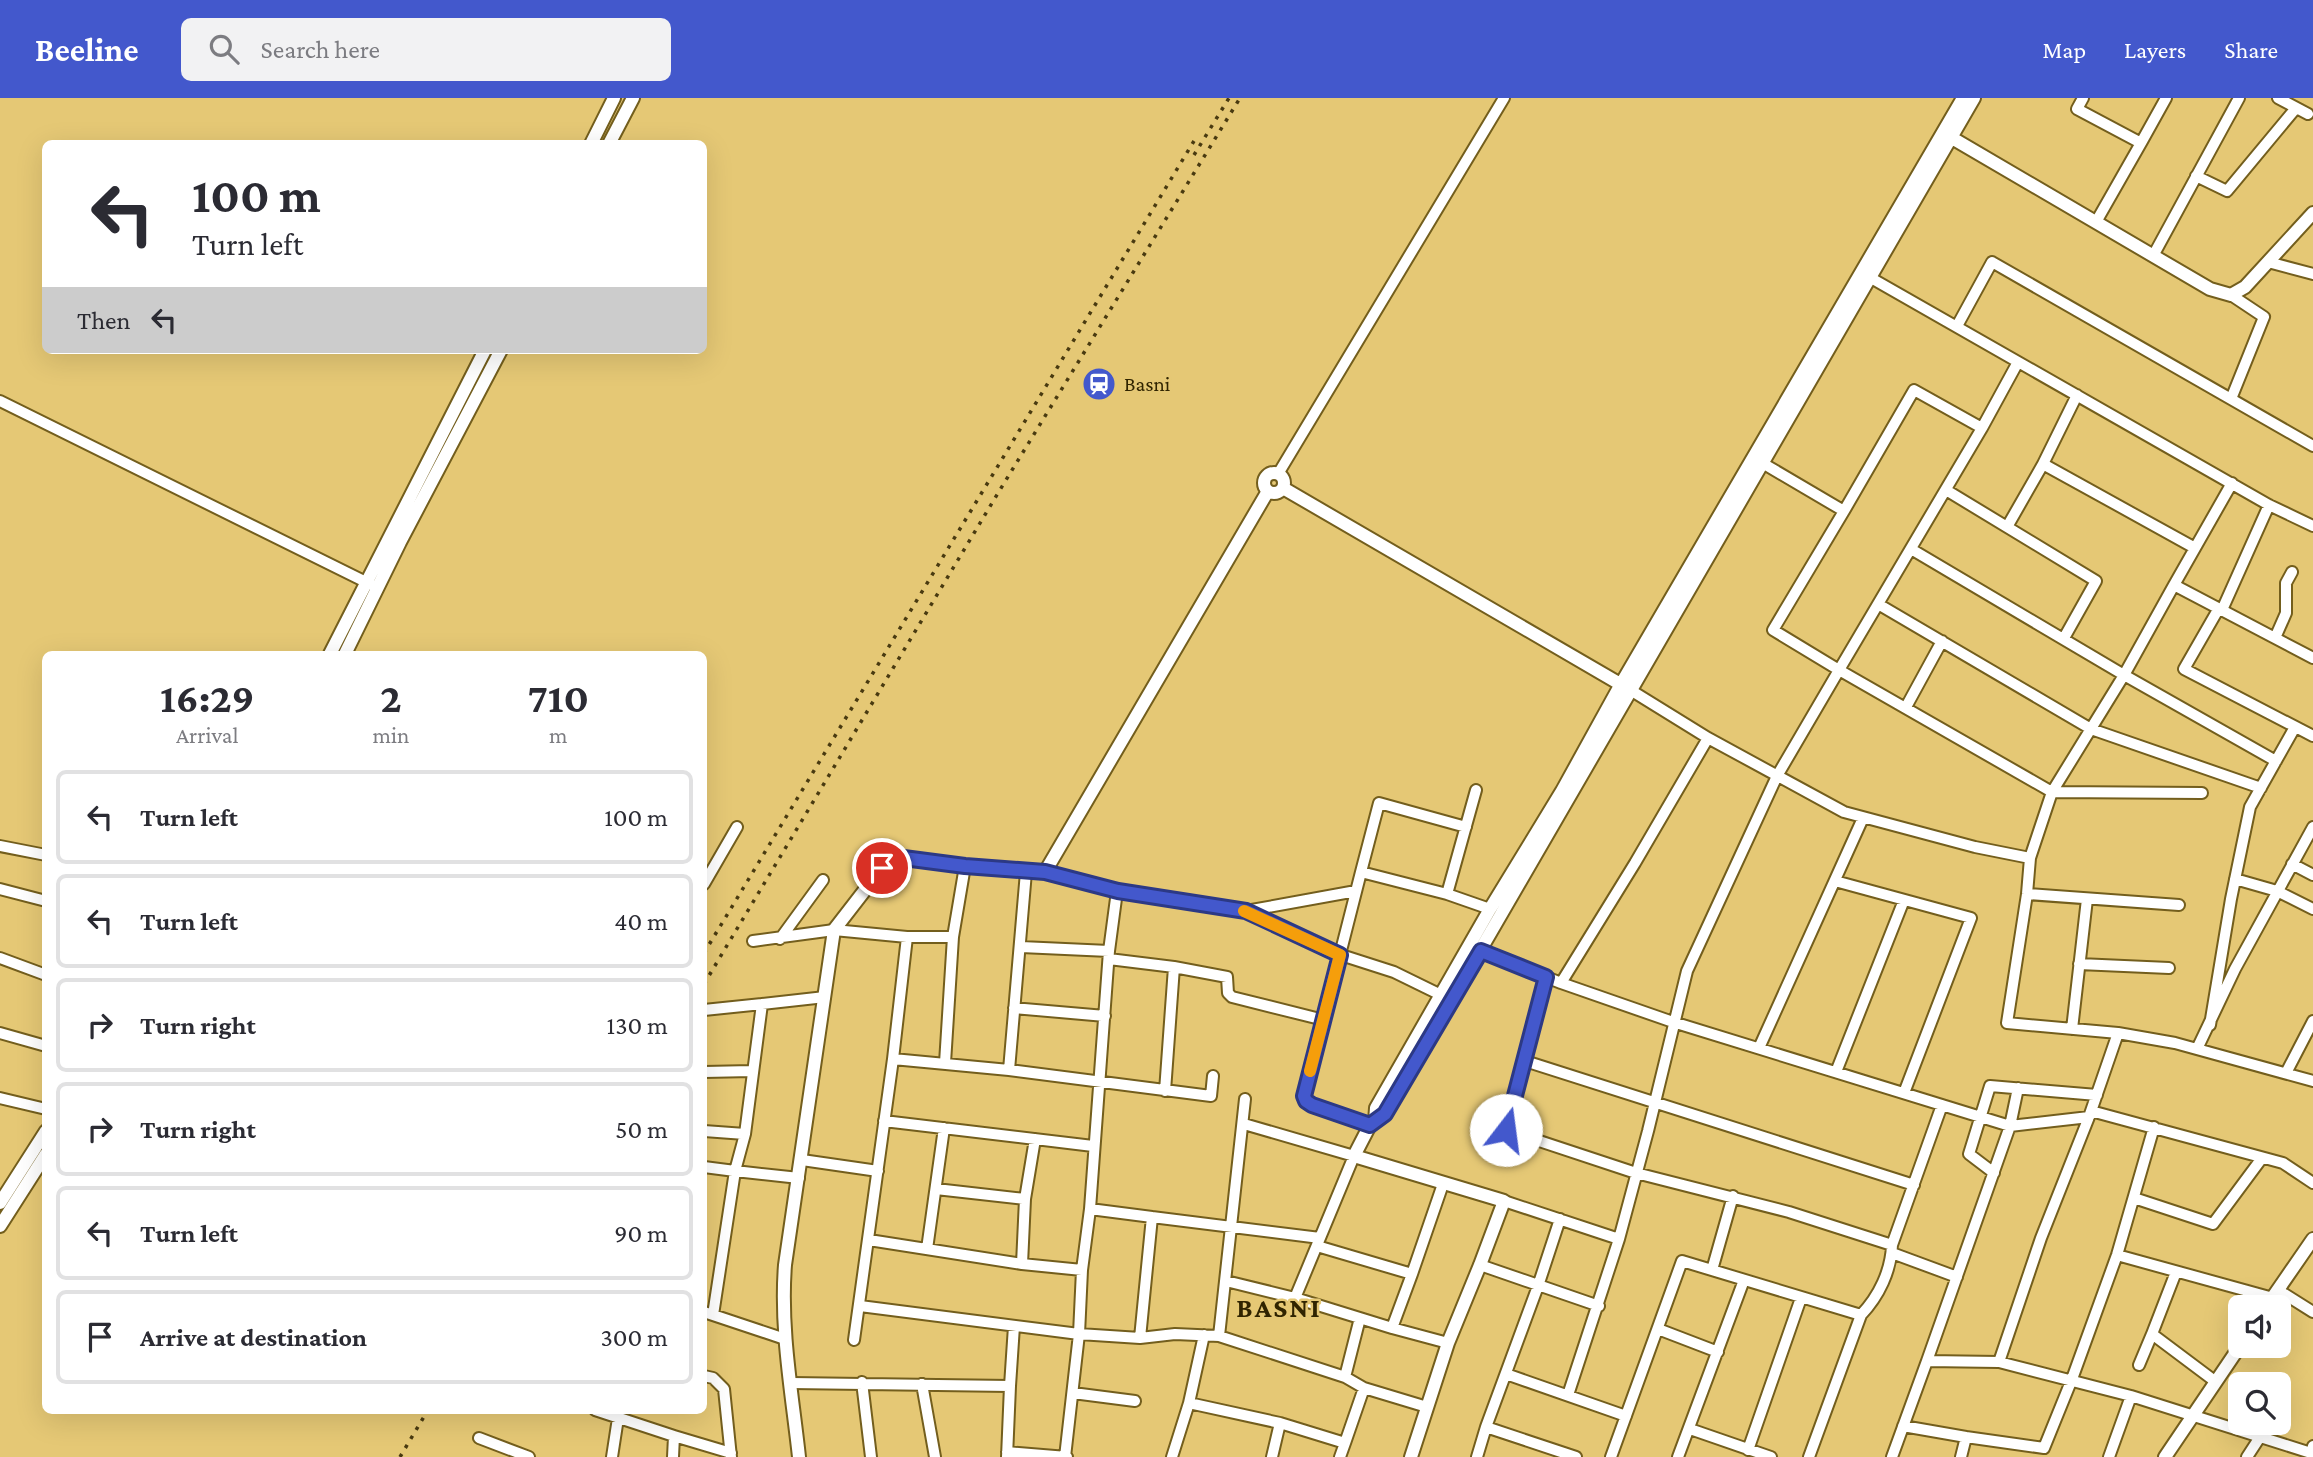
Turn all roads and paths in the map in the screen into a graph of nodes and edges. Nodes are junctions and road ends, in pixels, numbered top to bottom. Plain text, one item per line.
1 (614, 98) edge
2 (633, 98) edge
3 (1504, 98) edge
4 (1963, 98) edge
5 (1975, 98) edge
6 (2083, 98) edge
7 (2166, 98) edge
8 (2239, 98) edge
9 (2278, 98) edge
10 (2297, 108) junction
11 (2308, 114) dead end
12 (1952, 138) junction
13 (593, 140) edge
14 (611, 140) edge
15 (2141, 144) junction
16 (2196, 176) junction
17 (2313, 213) edge
18 (2096, 222) junction
19 (2153, 256) junction
20 (2268, 262) junction
21 (2313, 274) edge
22 (1871, 278) junction
23 (2231, 295) junction
24 (1957, 326) junction
25 (483, 354) edge
26 (499, 354) edge
27 (2018, 362) junction
28 (2077, 395) junction
29 (2231, 399) junction
30 (0, 401) edge
31 (1982, 428) junction
32 (2313, 446) edge
33 (1763, 464) junction
34 (2043, 464) junction
35 (1278, 474) junction
36 (2232, 483) junction
37 (1283, 488) junction
38 (1946, 490) junction
39 (1268, 491) junction
40 (1739, 496) junction
41 (2269, 505) junction
42 (1844, 511) junction
43 (2313, 526) edge
44 (2007, 527) junction
45 (2195, 548) junction
46 (1911, 549) junction
47 (2292, 572) dead end
48 (365, 582) junction
49 (2174, 584) junction
50 (378, 589) junction
51 (1878, 604) junction
52 (2221, 609) junction
53 (2064, 638) junction
54 (2275, 638) junction
55 (1942, 641) junction
56 (331, 651) edge
57 (347, 651) edge
58 (2313, 654) edge
59 (1839, 670) junction
60 (2124, 675) junction
61 (1621, 684) junction
62 (1633, 691) junction
63 (1906, 706) junction
64 (2295, 727) junction
65 (2091, 729) junction
66 (2313, 736) edge
67 (1708, 738) junction
68 (2276, 761) junction
69 (1777, 776) junction
70 (2261, 788) junction
71 (1476, 790) dead end
72 (2052, 792) junction
73 (2202, 793) dead end
74 (1863, 818) junction
75 (737, 827) dead end
76 (1466, 827) junction
77 (2313, 827) edge
78 (0, 846) edge
79 (42, 854) edge
80 (2029, 858) junction
81 (2292, 864) junction
82 (965, 866) junction
83 (1026, 872) junction
84 (1045, 872) junction
85 (1361, 872) junction
86 (2313, 875) edge
87 (707, 879) edge
88 (2235, 879) junction
89 (823, 880) dead end
90 (1835, 881) junction
91 (0, 889) edge
92 (1118, 891) junction
93 (1356, 891) junction
94 (2277, 891) junction
95 (1447, 894) junction
96 (2028, 894) junction
97 (2087, 899) junction
98 (42, 900) edge
99 (1904, 900) junction
100 (2179, 905) dead end
101 (1490, 909) junction
102 (2313, 909) edge
103 (1246, 911) junction
104 (834, 930) junction
105 (907, 937) junction
106 (953, 937) junction
107 (780, 939) junction
108 (753, 941) dead end
109 (1021, 947) junction
110 (1481, 951) junction
111 (1109, 955) junction
112 (1340, 955) junction
113 (0, 958) edge
114 (2079, 964) junction
115 (1174, 967) junction
116 (2169, 968) dead end
117 (42, 974) edge
118 (1546, 977) junction
119 (1561, 983) junction
120 (1441, 995) junction
121 (825, 997) junction
122 (762, 1004) junction
123 (1014, 1009) junction
124 (707, 1010) edge
125 (1105, 1016) junction
126 (1324, 1020) junction
127 (2313, 1021) edge
128 (1673, 1022) junction
129 (2210, 1025) junction
130 (2072, 1029) junction
131 (0, 1033) edge
132 (2118, 1033) junction
133 (42, 1045) edge
134 (1759, 1048) junction
135 (2197, 1049) junction
136 (893, 1059) junction
137 (1525, 1061) junction
138 (945, 1063) junction
139 (1009, 1070) junction
140 (752, 1071) junction
141 (707, 1072) edge
142 (1836, 1072) junction
143 (2286, 1073) junction
144 (1213, 1076) dead end
145 (1098, 1081) junction
146 (2313, 1081) edge
147 (2018, 1088) junction
148 (1165, 1091) junction
149 (1904, 1093) junction
150 (2097, 1096) junction
151 (0, 1098) edge
152 (1245, 1099) dead end
153 (1655, 1103) junction
154 (1942, 1105) junction
155 (42, 1108) edge
156 (2090, 1114) junction
157 (1980, 1116) junction
158 (884, 1121) junction
159 (1373, 1123) junction
160 (1244, 1124) junction
161 (2010, 1126) junction
162 (2154, 1127) junction
163 (944, 1128) junction
164 (707, 1131) edge
165 (745, 1134) junction
166 (42, 1137) edge
167 (1035, 1139) junction
168 (1093, 1146) junction
169 (1354, 1156) junction
170 (2262, 1158) junction
171 (42, 1160) edge
172 (802, 1160) junction
173 (707, 1167) edge
174 (735, 1171) junction
175 (878, 1171) junction
176 (1636, 1173) junction
177 (1994, 1173) junction
178 (799, 1178) junction
179 (2313, 1183) edge
180 (1443, 1184) junction
181 (1914, 1185) junction
182 (936, 1189) junction
183 (1733, 1196) junction
184 (2134, 1198) junction
185 (1026, 1199) junction
186 (1504, 1201) junction
187 (0, 1203) edge
188 (1090, 1209) junction
189 (1152, 1217) junction
190 (1560, 1219) junction
191 (0, 1226) edge
192 (1230, 1226) junction
193 (1619, 1238) junction
194 (2313, 1239) edge
195 (869, 1240) junction
196 (1319, 1242) junction
197 (927, 1249) junction
198 (1892, 1249) junction
199 (2117, 1255) junction
200 (1022, 1264) junction
201 (1480, 1265) junction
202 (1082, 1270) junction
203 (1712, 1270) junction
204 (2176, 1272) junction
205 (1412, 1274) junction
206 (1957, 1277) junction
207 (1744, 1280) junction
208 (1226, 1281) junction
209 (1538, 1286) junction
210 (2258, 1295) edge
211 (2275, 1295) edge
212 (1295, 1298) junction
213 (1801, 1298) junction
214 (2291, 1305) edge
215 (860, 1306) junction
216 (1599, 1307) junction
217 (2313, 1312) edge
218 (708, 1313) edge
219 (1861, 1315) junction
220 (1360, 1318) junction
221 (1014, 1326) junction
222 (1392, 1328) junction
223 (1658, 1329) junction
224 (1079, 1334) junction
225 (2152, 1334) junction
226 (1204, 1335) junction
227 (1219, 1336) junction
228 (1140, 1338) junction
229 (785, 1339) junction
230 (853, 1340) dead end
231 (1448, 1343) junction
232 (1718, 1352) junction
233 (2232, 1358) edge
234 (1927, 1361) junction
235 (1999, 1362) junction
236 (2139, 1364) dead end
237 (1506, 1374) junction
238 (707, 1377) edge
239 (1345, 1377) junction
240 (2072, 1379) junction
241 (862, 1382) junction
242 (2216, 1382) junction
243 (790, 1383) junction
244 (922, 1384) junction
245 (1010, 1386) junction
246 (1364, 1388) junction
247 (1073, 1393) junction
248 (1568, 1395) junction
249 (2131, 1396) junction
250 (1135, 1401) dead end
251 (1189, 1403) junction
252 (1427, 1407) junction
253 (606, 1414) edge
254 (1626, 1416) junction
255 (2192, 1417) junction
256 (618, 1418) junction
257 (1280, 1423) junction
258 (1903, 1426) junction
259 (1486, 1427) junction
260 (1689, 1429) junction
261 (674, 1436) junction
262 (1966, 1437) junction
263 (2260, 1437) junction
264 (479, 1438) dead end
265 (1345, 1443) junction
266 (1748, 1450) junction
267 (2311, 1452) edge
268 (1545, 1453) edge
269 (2043, 1453) edge
270 (731, 1455) edge
271 (1007, 1455) edge
272 (529, 1457) edge
273 (612, 1457) edge
274 (673, 1457) edge
275 (799, 1457) edge
276 (871, 1457) edge
277 (935, 1457) edge
278 (1066, 1457) edge
279 (1172, 1457) edge
280 (1272, 1457) edge
281 (1340, 1457) edge
282 (1411, 1457) edge
283 (1477, 1457) edge
284 (1576, 1457) edge
285 (1611, 1457) edge
286 (1678, 1457) edge
287 (1771, 1457) edge
288 (1809, 1457) edge
289 (1892, 1457) edge
290 (1961, 1457) edge
291 (2109, 1457) edge
292 (2165, 1457) edge
293 (2247, 1457) edge

1 - 13 street
2 - 14 street
3 - 35 street
4 - 40 street
5 - 12 street
6 - 15 street
7 - 15 street
8 - 16 street
9 - 10 street
10 - 11 street
10 - 16 street
12 - 18 street
12 - 22 street
15 - 18 street
16 - 19 street
17 - 20 street
18 - 19 street
19 - 23 street
20 - 21 street
20 - 23 street
22 - 24 street
22 - 33 street
23 - 29 street
24 - 27 street
24 - 29 street
25 - 48 street
26 - 50 street
27 - 28 street
27 - 31 street
28 - 34 street
28 - 36 street
29 - 32 street
30 - 48 street
31 - 38 street
31 - 42 street
33 - 40 street
33 - 42 street
34 - 44 street
34 - 45 street
35 - 37 street
35 - 39 street
36 - 41 street
36 - 45 street
37 - 39 street
37 - 61 street
38 - 44 street
38 - 46 street
39 - 84 street
40 - 61 street
40 - 62 street
41 - 43 street
41 - 52 street
42 - 59 street
44 - 53 street
45 - 49 street
46 - 51 street
46 - 53 street
47 - 54 street
48 - 50 street
48 - 56 street
49 - 52 street
49 - 60 street
50 - 57 street
51 - 55 street
51 - 59 street
52 - 54 street
52 - 64 street
53 - 60 street
54 - 58 street
55 - 63 street
55 - 65 street
59 - 63 street
59 - 69 street
60 - 65 street
60 - 68 street
61 - 62 street
61 - 101 street
62 - 67 street
62 - 110 street
63 - 72 street
64 - 66 street
64 - 68 street
65 - 70 street
65 - 72 street
67 - 69 street
67 - 119 street
68 - 70 street
69 - 74 street
69 - 128 street
70 - 88 street
71 - 76 street
72 - 73 street
72 - 80 street
74 - 80 street
74 - 90 street
75 - 87 street
76 - 85 street
76 - 95 street
77 - 81 street
78 - 79 street
80 - 96 street
81 - 86 street
81 - 94 street
82 - 83 street
82 - 104 street
82 - 106 street
83 - 84 street
83 - 109 street
84 - 92 street
85 - 93 street
85 - 95 street
88 - 94 street
88 - 129 street
89 - 107 street
90 - 99 street
90 - 134 street
91 - 98 street
92 - 103 street
92 - 111 street
93 - 103 street
93 - 112 street
94 - 102 street
94 - 129 street
95 - 101 street
96 - 97 street
96 - 130 street
97 - 100 street
97 - 114 street
99 - 142 street
99 - 149 street
101 - 120 street
103 - 112 street
104 - 105 street
104 - 107 street
104 - 121 street
105 - 106 street
105 - 136 street
106 - 138 street
107 - 108 street
109 - 111 street
109 - 123 street
110 - 118 street
110 - 159 street
111 - 115 street
111 - 125 street
112 - 120 street
112 - 126 street
113 - 117 street
114 - 116 street
114 - 130 street
115 - 126 street
115 - 148 street
118 - 119 street
118 - 137 street
119 - 128 street
120 - 159 street
121 - 122 street
121 - 172 street
122 - 124 street
122 - 140 street
123 - 125 street
123 - 139 street
125 - 145 street
126 - 159 street
127 - 143 street
128 - 134 street
128 - 153 street
129 - 135 street
130 - 132 street
131 - 133 street
132 - 135 street
132 - 150 street
134 - 142 street
135 - 143 street
136 - 138 street
136 - 158 street
137 - 153 street
137 - 176 street
138 - 139 street
139 - 145 street
140 - 141 street
140 - 165 street
142 - 149 street
143 - 146 street
144 - 148 street
145 - 148 street
145 - 168 street
147 - 150 street
147 - 157 street
147 - 161 street
149 - 154 street
150 - 156 street
151 - 155 street
152 - 160 street
153 - 176 street
153 - 181 street
154 - 157 street
154 - 181 street
156 - 161 street
156 - 162 street
156 - 235 street
157 - 161 street
157 - 177 street
158 - 163 street
158 - 175 street
159 - 169 street
160 - 169 street
160 - 192 street
161 - 177 street
162 - 170 street
162 - 184 street
163 - 167 street
163 - 182 street
164 - 165 street
165 - 174 street
166 - 187 street
167 - 168 street
167 - 185 street
168 - 188 street
169 - 180 street
169 - 196 street
170 - 179 street
170 - 184 street
171 - 191 street
172 - 175 street
172 - 178 street
173 - 174 street
174 - 178 street
174 - 218 street
175 - 195 street
176 - 183 street
176 - 193 street
177 - 206 street
178 - 229 street
180 - 186 street
180 - 205 street
181 - 198 street
182 - 185 street
182 - 197 street
183 - 198 street
183 - 203 street
184 - 199 street
185 - 200 street
186 - 190 street
186 - 201 street
188 - 189 street
188 - 202 street
189 - 192 street
189 - 228 street
190 - 193 street
190 - 209 street
192 - 196 street
192 - 208 street
193 - 216 street
194 - 211 street
195 - 197 street
195 - 215 street
196 - 205 street
196 - 212 street
197 - 200 street
198 - 206 street
198 - 219 street
199 - 204 street
199 - 240 street
200 - 202 street
201 - 209 street
201 - 231 street
202 - 224 street
203 - 207 street
203 - 223 street
204 - 210 street
204 - 225 street
205 - 222 street
206 - 234 street
207 - 213 street
207 - 232 street
208 - 212 street
208 - 227 street
209 - 216 street
209 - 237 street
212 - 220 street
213 - 219 street
213 - 266 street
214 - 217 street
215 - 221 street
215 - 230 street
216 - 248 street
218 - 229 street
219 - 288 street
220 - 222 street
220 - 239 street
221 - 224 street
221 - 245 street
222 - 231 street
223 - 232 street
223 - 254 street
224 - 228 street
224 - 247 street
225 - 236 street
225 - 242 street
226 - 227 street
226 - 228 street
226 - 251 street
227 - 239 street
229 - 243 street
231 - 252 street
232 - 260 street
233 - 242 street
234 - 235 street
234 - 258 street
235 - 240 street
237 - 248 street
237 - 259 street
238 - 270 street
239 - 246 street
240 - 249 street
240 - 269 street
241 - 243 street
241 - 244 street
241 - 276 street
242 - 255 street
243 - 275 street
244 - 245 street
244 - 277 street
245 - 271 street
246 - 252 street
246 - 265 street
247 - 250 street
247 - 278 street
248 - 254 street
249 - 255 street
249 - 291 street
251 - 257 street
251 - 279 street
252 - 282 street
253 - 256 street
254 - 285 street
255 - 263 street
255 - 292 street
256 - 261 street
256 - 273 street
257 - 265 street
257 - 280 street
258 - 262 street
258 - 289 street
259 - 268 street
259 - 283 street
260 - 266 street
260 - 286 street
261 - 270 street
261 - 274 street
262 - 269 street
262 - 290 street
263 - 267 street
263 - 293 street
264 - 272 street
265 - 281 street
266 - 287 street
268 - 284 street
271 - 278 street

